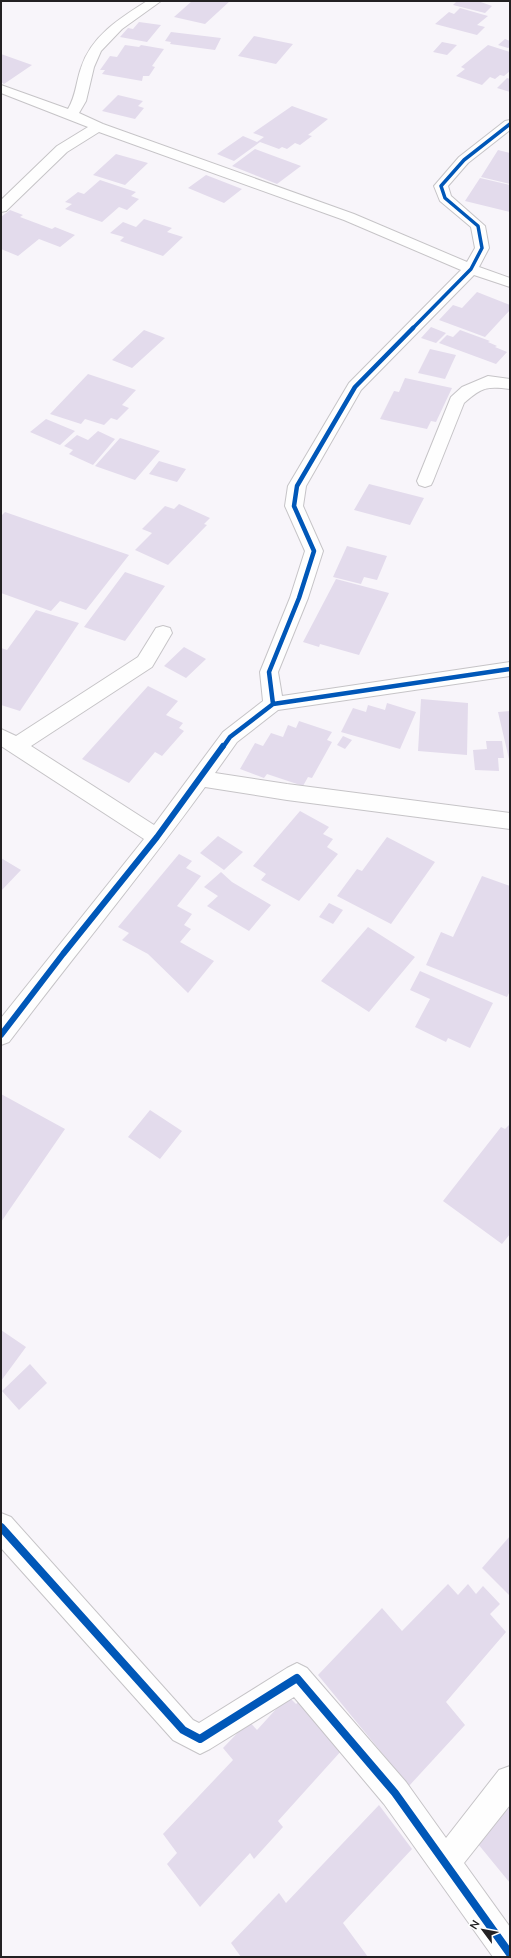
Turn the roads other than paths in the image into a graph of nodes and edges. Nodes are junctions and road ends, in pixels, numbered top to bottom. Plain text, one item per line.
1 (129, 1) edge
2 (150, 4) edge
3 (1, 89) edge
4 (71, 115) junction
5 (510, 124) edge
6 (98, 127) junction
7 (1, 208) edge
8 (471, 269) junction
9 (510, 283) edge
10 (510, 384) edge
11 (425, 482) dead end
12 (163, 633) dead end
13 (510, 669) edge
14 (273, 704) junction
15 (8, 741) edge
16 (200, 778) junction
17 (510, 821) edge
18 (157, 837) junction
19 (1, 1036) edge
20 (1, 1527) edge
21 (510, 1781) edge
22 (445, 1863) junction
23 (510, 1954) edge

1 - 2 street
2 - 4 street
3 - 4 street
4 - 6 street
5 - 8 street
6 - 7 street
6 - 8 street
8 - 9 street
8 - 14 street
10 - 11 street
12 - 15 street
13 - 14 street
14 - 16 street
15 - 18 street
16 - 17 street
16 - 18 street
18 - 19 street
20 - 22 street
21 - 22 street
22 - 23 street

